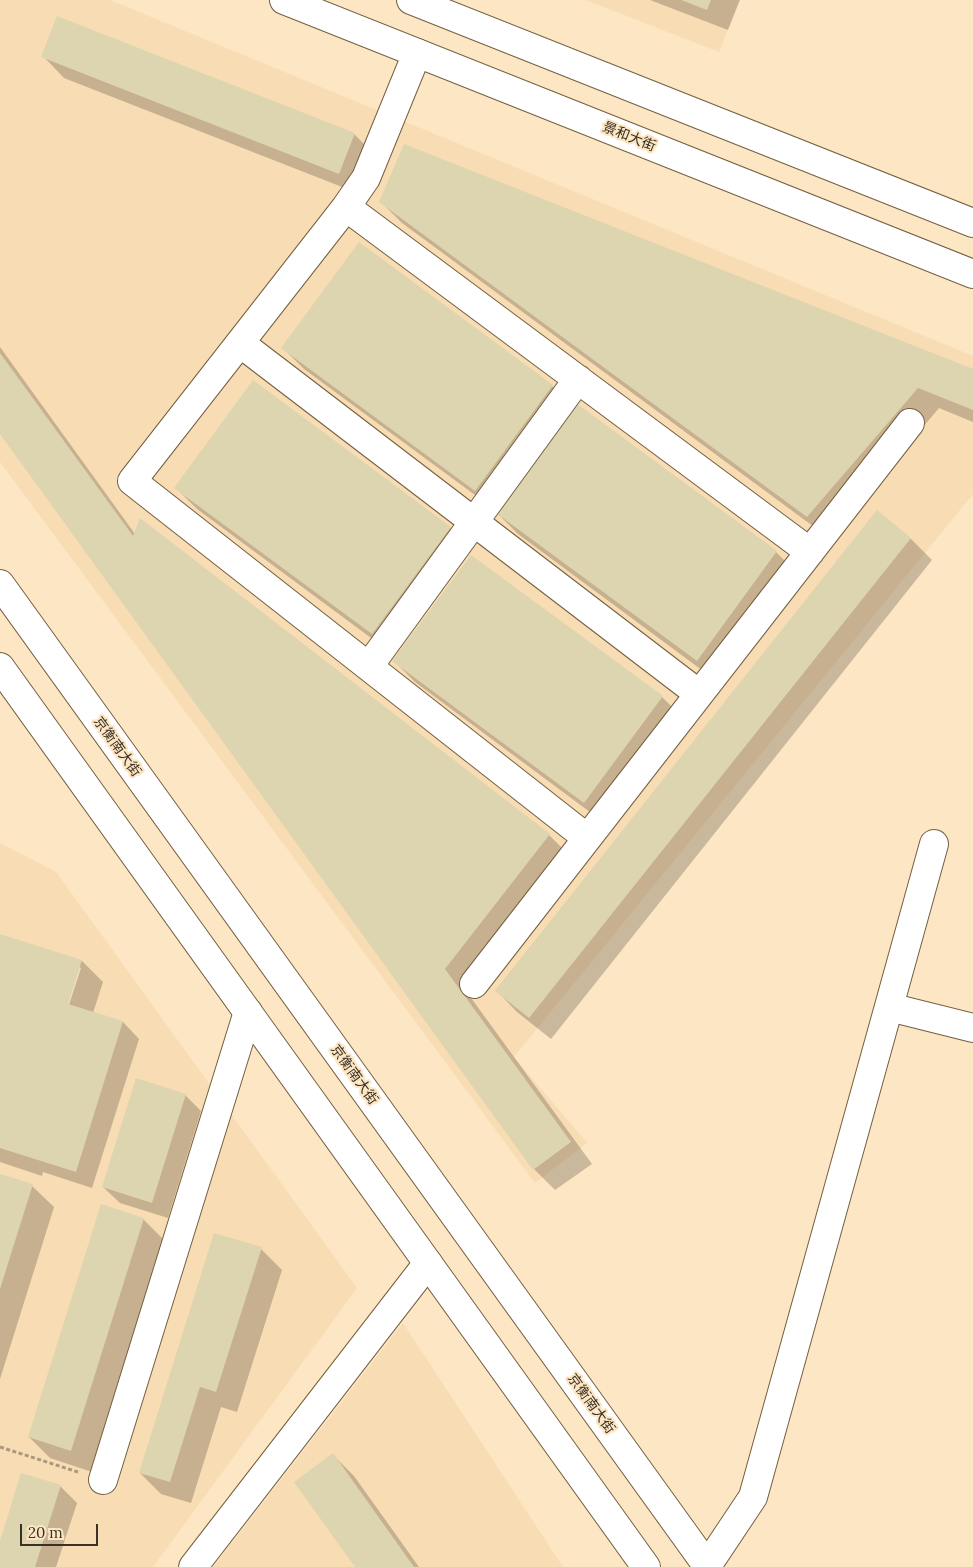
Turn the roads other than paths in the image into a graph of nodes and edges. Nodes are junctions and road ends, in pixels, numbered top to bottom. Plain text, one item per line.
1 (284, 0) edge
2 (425, 3) edge
3 (417, 53) junction
4 (346, 207) junction
5 (973, 223) edge
6 (973, 274) edge
7 (240, 343) junction
8 (578, 379) junction
9 (910, 423) dead end
10 (474, 522) junction
11 (810, 552) junction
12 (0, 584) edge
13 (369, 666) junction
14 (0, 667) edge
15 (699, 694) junction
16 (588, 838) junction
17 (934, 844) dead end
18 (474, 984) dead end
19 (889, 1008) junction
20 (248, 1012) junction
21 (973, 1028) edge
22 (428, 1263) junction
23 (103, 1480) road end
24 (708, 1566) edge
25 (194, 1567) edge
26 (646, 1567) edge

1 - 3 main road, 景和大街
2 - 5 main road
3 - 4 main road
3 - 6 main road, 景和大街
4 - 7 main road
4 - 8 main road
7 - 10 main road
7 - 13 main road
8 - 10 main road
8 - 11 main road
9 - 11 main road
10 - 13 main road
10 - 15 main road
11 - 15 main road
12 - 24 main road, 京衡南大街
13 - 16 main road
14 - 20 main road
15 - 16 main road
16 - 18 main road
17 - 19 main road
19 - 21 main road
19 - 24 main road
20 - 22 main road
20 - 23 main road
22 - 25 main road
22 - 26 main road

